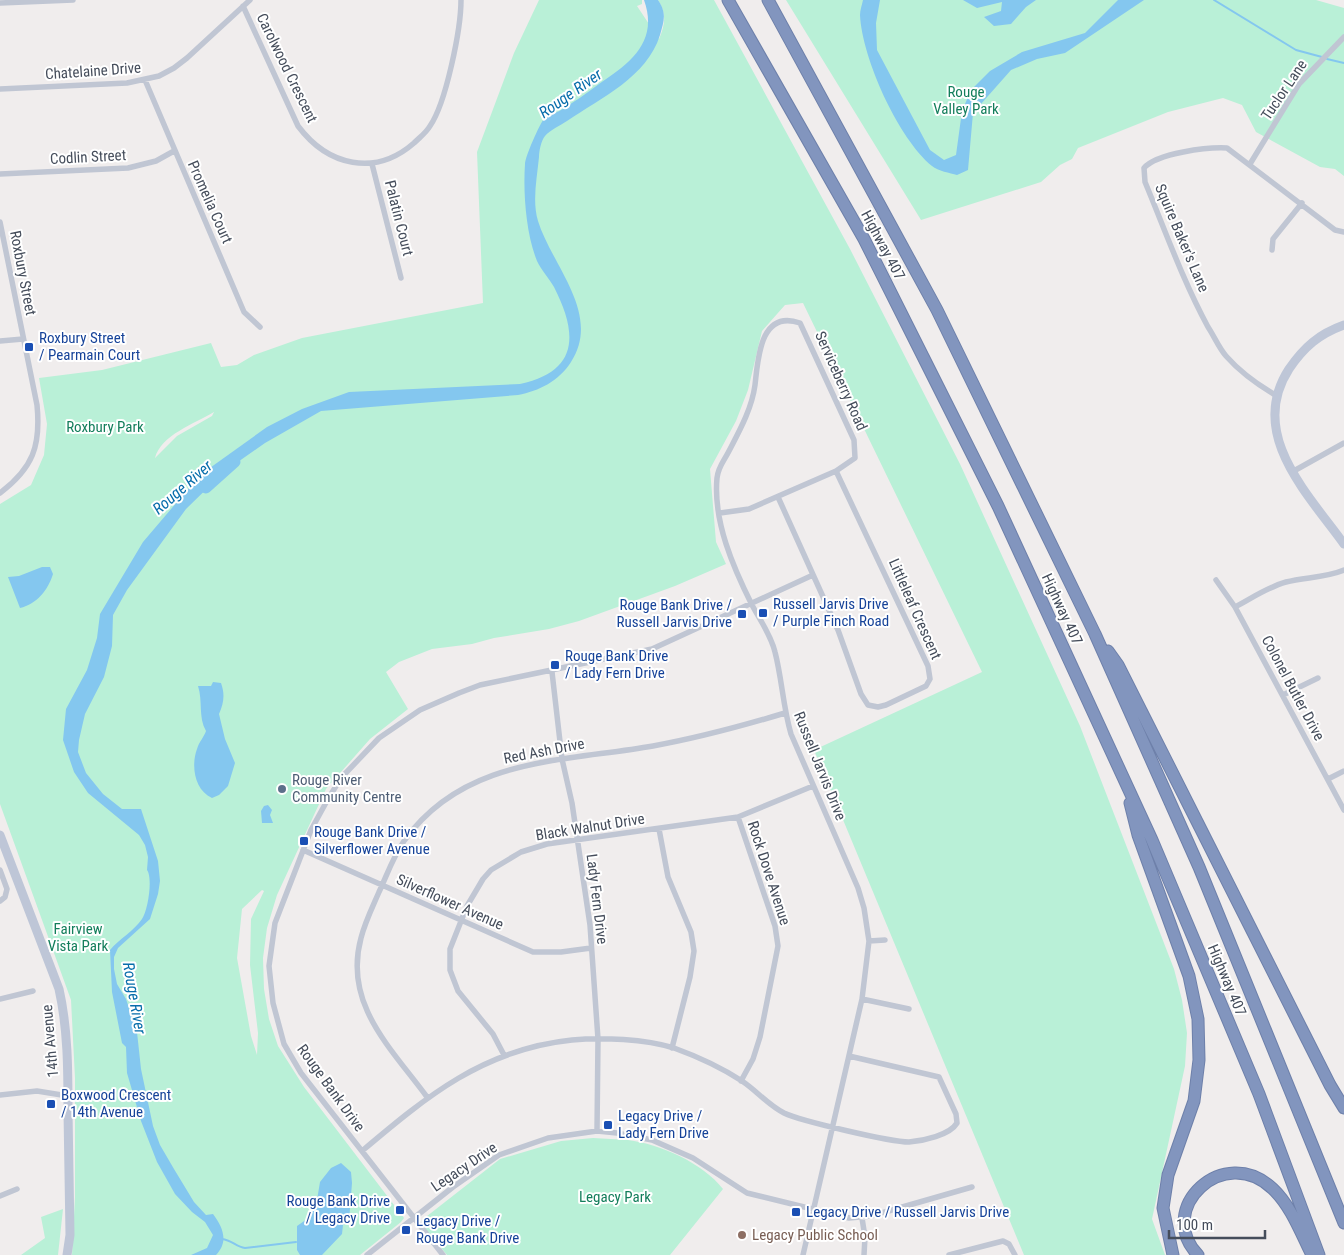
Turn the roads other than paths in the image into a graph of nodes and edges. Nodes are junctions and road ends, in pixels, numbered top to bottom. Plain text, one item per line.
1 (73, 0) edge
2 (250, 0) edge
3 (460, 0) edge
4 (768, 0) edge
5 (43, 1) edge
6 (0, 3) edge
7 (730, 4) edge
8 (243, 6) junction
9 (1344, 36) edge
10 (145, 80) junction
11 (0, 89) edge
12 (174, 151) junction
13 (372, 164) junction
14 (1250, 164) junction
15 (0, 174) edge
16 (1302, 203) junction
17 (0, 222) edge
18 (1344, 232) edge
19 (1272, 250) dead end
20 (7, 257) junction
21 (0, 258) edge
22 (402, 278) dead end
23 (800, 323) joint
24 (1344, 325) edge
25 (260, 327) dead end
26 (23, 339) junction
27 (0, 342) edge
28 (1277, 396) junction
29 (1344, 443) edge
30 (836, 471) junction
31 (1292, 472) junction
32 (0, 493) edge
33 (778, 497) junction
34 (720, 513) junction
35 (1344, 544) edge
36 (1344, 570) edge
37 (814, 575) junction
38 (1216, 580) dead end
39 (751, 603) junction
40 (1236, 607) junction
41 (1095, 634) junction
42 (552, 672) junction
43 (1318, 678) dead end
44 (1283, 695) junction
45 (785, 713) junction
46 (562, 759) junction
47 (1344, 771) edge
48 (1123, 775) junction
49 (1328, 780) junction
50 (813, 786) junction
51 (1344, 810) edge
52 (738, 817) junction
53 (659, 829) junction
54 (0, 835) edge
55 (577, 841) junction
56 (303, 850) junction
57 (0, 870) edge
58 (382, 885) junction
59 (0, 901) edge
60 (462, 922) junction
61 (885, 940) dead end
62 (869, 942) junction
63 (591, 948) junction
64 (34, 991) dead end
65 (862, 998) junction
66 (0, 999) edge
67 (909, 1009) dead end
68 (598, 1039) junction
69 (672, 1048) junction
70 (504, 1055) junction
71 (849, 1056) junction
72 (741, 1081) junction
73 (0, 1095) edge
74 (68, 1096) junction
75 (427, 1098) junction
76 (1344, 1108) edge
77 (834, 1126) junction
78 (597, 1132) junction
79 (362, 1151) junction
80 (972, 1187) dead end
81 (17, 1189) dead end
82 (0, 1196) edge
83 (813, 1210) junction
84 (413, 1218) junction
85 (862, 1218) junction
86 (1344, 1223) edge
87 (67, 1255) edge
88 (367, 1255) edge
89 (443, 1255) edge
90 (803, 1255) edge
91 (864, 1255) edge
92 (949, 1255) edge
93 (1015, 1255) edge
94 (1173, 1255) edge
95 (1198, 1255) edge
96 (1312, 1255) edge
97 (1319, 1255) edge

1 - 5 street
2 - 8 street, Chatelaine Drive
3 - 13 street
4 - 41 highway, Highway 407
5 - 6 street
7 - 48 highway, Highway 407
8 - 10 street, Chatelaine Drive
8 - 13 street, Carolwood Crescent
9 - 14 street, Tuclor Lane
10 - 11 street, Chatelaine Drive
10 - 12 street, Promelia Court
12 - 15 street, Codlin Street
12 - 25 street, Promelia Court
13 - 22 street, Palatin Court
14 - 16 street, Squire Baker's Lane
14 - 28 street, Squire Baker's Lane
16 - 18 street, Squire Baker's Lane
16 - 19 street
17 - 20 street, Roxbury Street
20 - 21 street
20 - 26 street, Roxbury Street
23 - 30 street, Serviceberry Road
23 - 34 street, Russell Jarvis Drive
24 - 28 main road
26 - 27 street
26 - 32 street, Roxbury Street
28 - 31 main road
29 - 31 street
30 - 33 street
30 - 37 street, Littleleaf Crescent
31 - 35 main road
33 - 34 street
33 - 37 street, Littleleaf Crescent
34 - 39 street, Russell Jarvis Drive
36 - 40 street
37 - 39 street, Rouge Bank Drive
38 - 40 street, Colonel Butler Drive
39 - 42 street, Rouge Bank Drive
39 - 45 street, Russell Jarvis Drive
40 - 44 street, Colonel Butler Drive
41 - 76 highway
41 - 86 highway, Highway 407
42 - 46 street, Lady Fern Drive
42 - 56 street, Rouge Bank Drive
43 - 44 street
44 - 49 street, Colonel Butler Drive
45 - 46 street, Red Ash Drive
45 - 50 street, Russell Jarvis Drive
46 - 55 street, Lady Fern Drive
46 - 58 street, Red Ash Drive
47 - 49 street
48 - 94 highway
48 - 97 highway, Highway 407
49 - 51 street, Colonel Butler Drive
50 - 52 street, Black Walnut Drive
50 - 62 street, Russell Jarvis Drive
52 - 53 street, Black Walnut Drive
52 - 72 street, Rock Dove Avenue
53 - 55 street, Black Walnut Drive
53 - 69 street
54 - 74 main road, 14th Avenue
55 - 60 street, Black Walnut Drive
55 - 63 street, Lady Fern Drive
56 - 58 street, Silverflower Avenue
56 - 79 street, Rouge Bank Drive
57 - 59 street
58 - 60 street, Silverflower Avenue
58 - 75 street, Red Ash Drive
60 - 63 street, Silverflower Avenue
60 - 70 street, Black Walnut Drive
61 - 62 street
62 - 65 street, Russell Jarvis Drive
63 - 68 street, Lady Fern Drive
64 - 66 street
65 - 67 street
65 - 71 street, Russell Jarvis Drive
68 - 69 street
68 - 70 street
68 - 78 street, Lady Fern Drive
69 - 72 street
70 - 75 street
71 - 77 street, Russell Jarvis Drive
71 - 77 street
72 - 77 street
73 - 74 street
74 - 87 main road, 14th Avenue
75 - 79 street
77 - 83 street, Russell Jarvis Drive
78 - 83 street, Legacy Drive
78 - 84 street, Legacy Drive
79 - 84 street, Rouge Bank Drive
80 - 85 street
81 - 82 street
83 - 85 street, Legacy Drive
83 - 90 street, Russell Jarvis Drive
84 - 88 street, Legacy Drive
84 - 89 street, Rouge Bank Drive
85 - 91 street
92 - 93 street
95 - 96 highway

